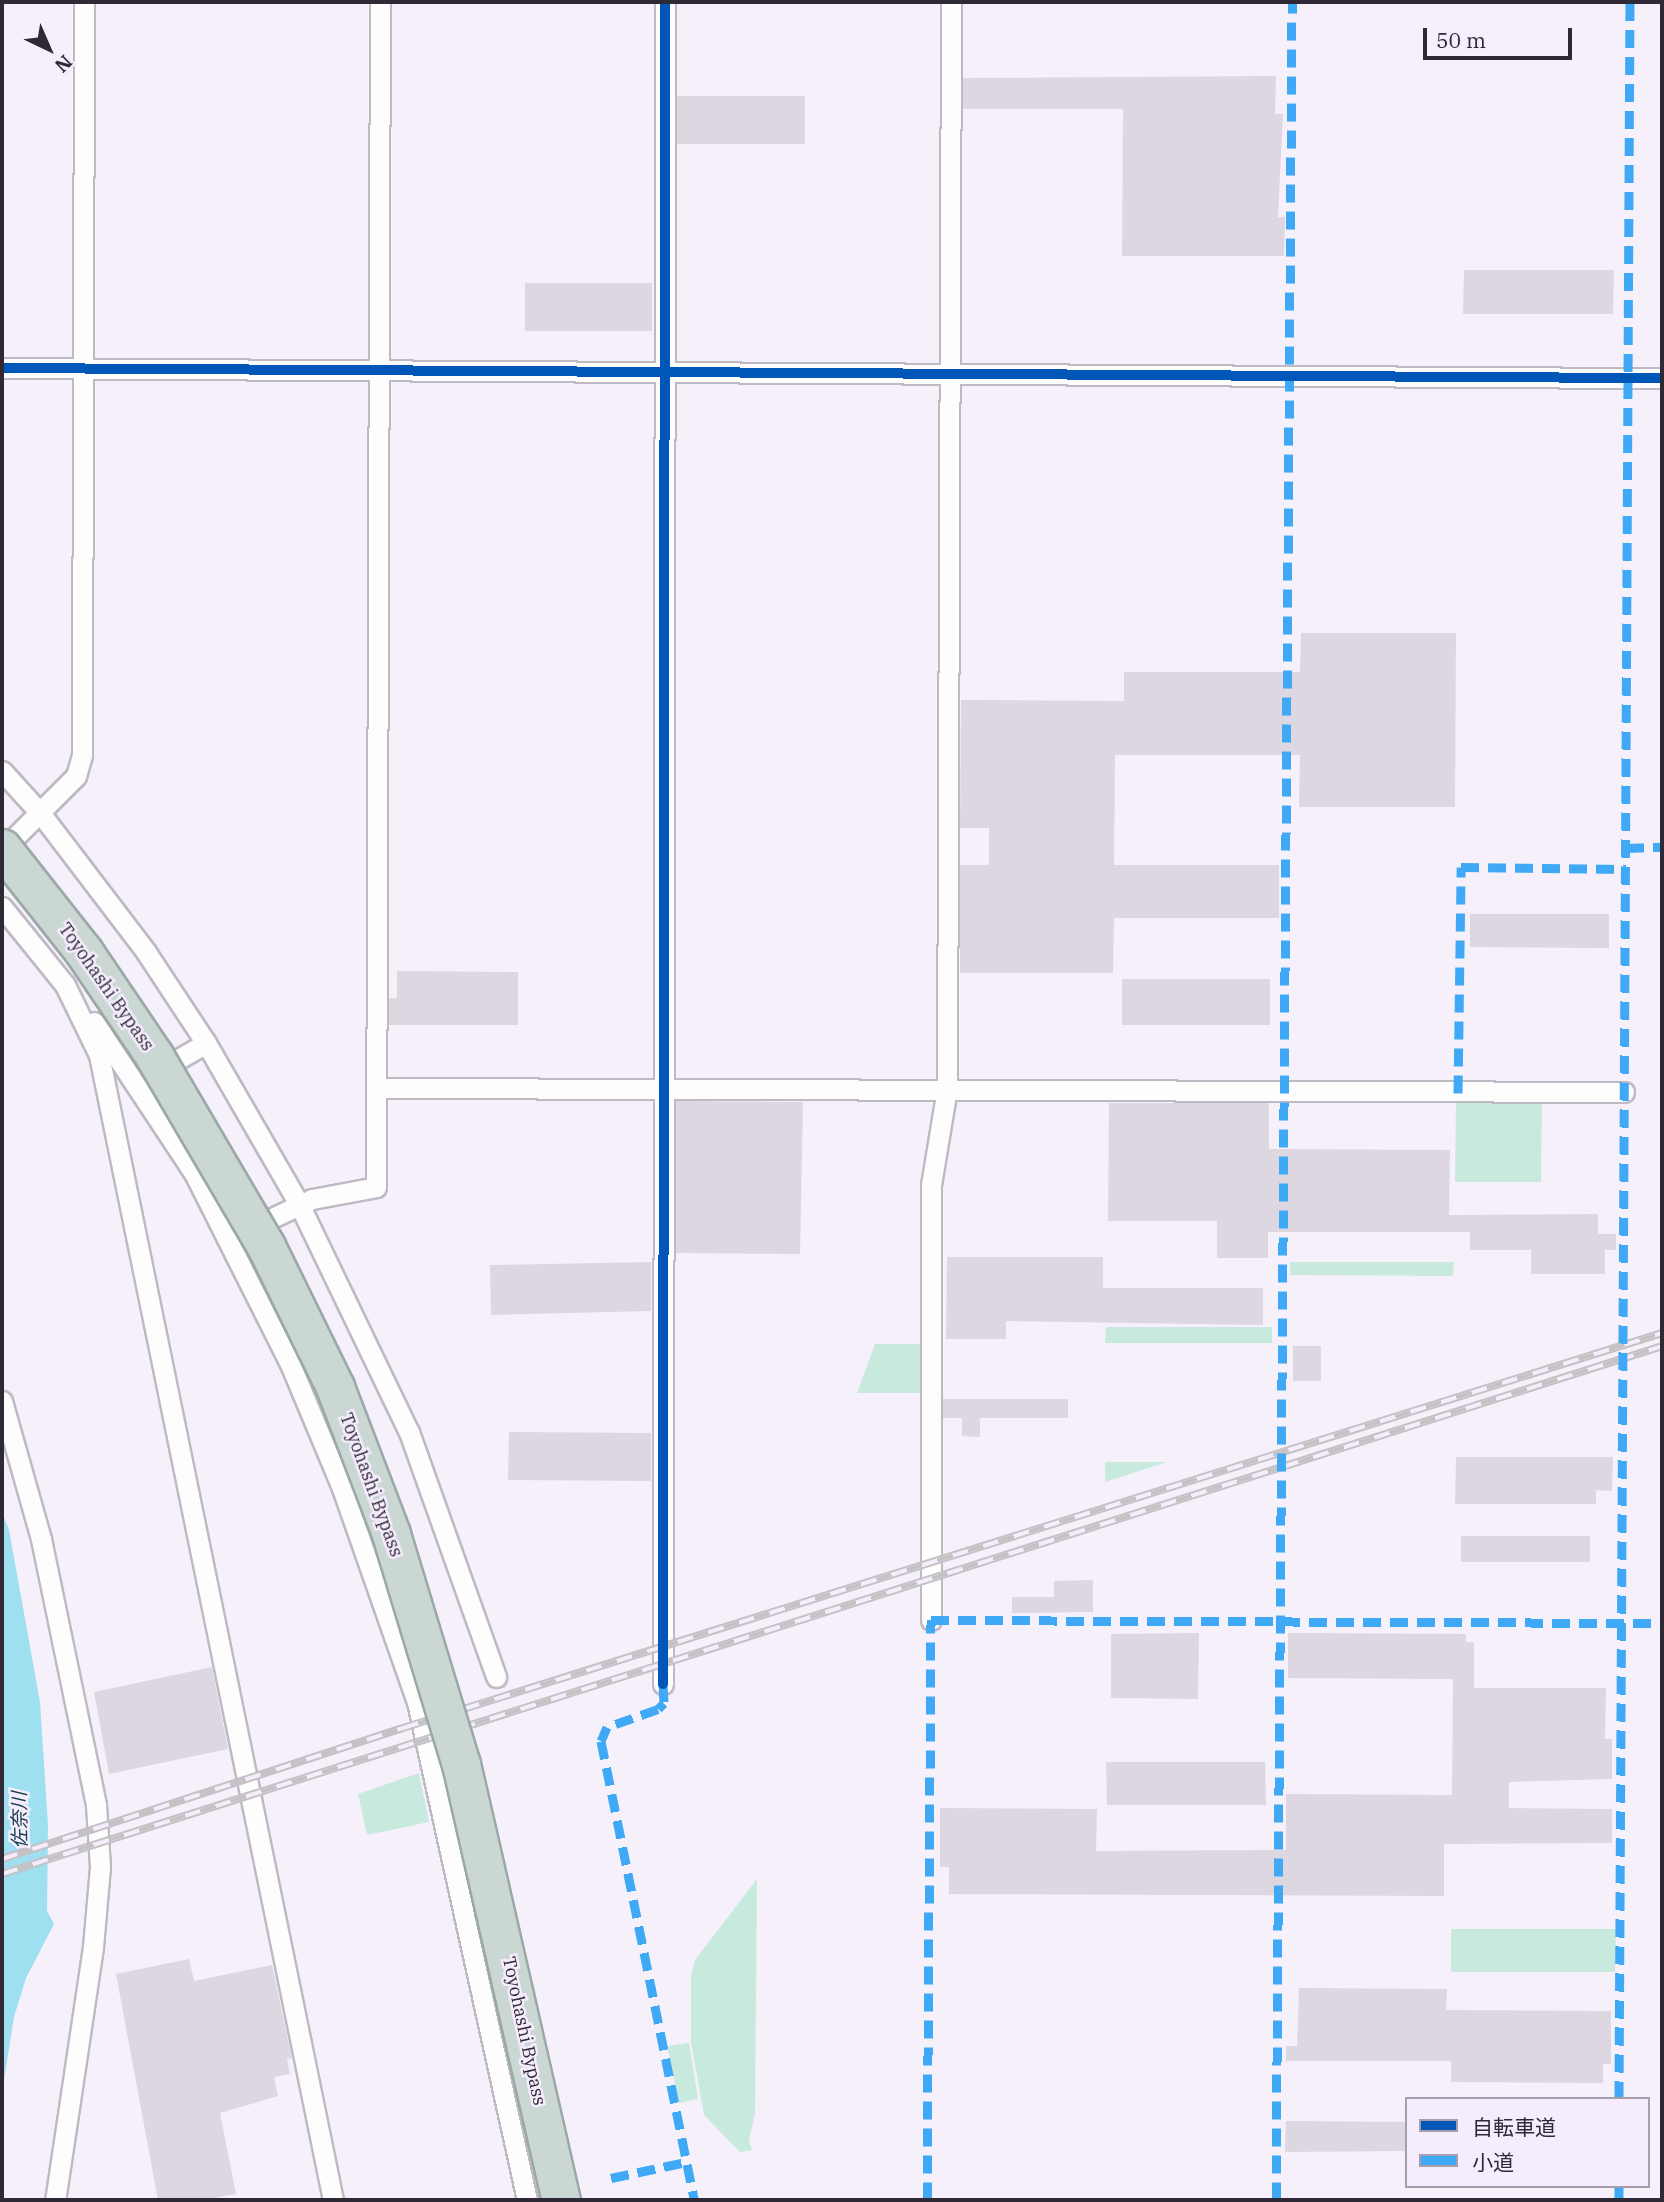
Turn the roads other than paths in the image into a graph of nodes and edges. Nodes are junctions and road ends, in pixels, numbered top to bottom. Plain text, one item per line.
1 (85, 2) edge
2 (380, 2) edge
3 (665, 2) edge
4 (951, 2) edge
5 (2, 368) edge
6 (84, 368) junction
7 (379, 369) junction
8 (663, 370) junction
9 (952, 372) junction
10 (1662, 377) edge
11 (2, 771) edge
12 (41, 814) junction
13 (2, 849) edge
14 (2, 867) edge
15 (2, 907) edge
16 (65, 985) junction
17 (206, 1043) junction
18 (137, 1083) junction
19 (377, 1088) junction
20 (947, 1088) junction
21 (663, 1092) junction
22 (1625, 1092) dead end
23 (300, 1206) junction
24 (228, 1239) junction
25 (2, 1401) edge
26 (931, 1620) dead end
27 (496, 1677) dead end
28 (663, 1684) dead end
29 (55, 2200) edge
30 (333, 2200) edge
31 (527, 2200) edge
32 (549, 2200) edge
33 (561, 2200) edge

1 - 6 street
2 - 7 street
3 - 8 street
4 - 9 street
5 - 6 street
6 - 7 street
6 - 12 street
7 - 8 street
7 - 19 street
8 - 9 street
8 - 21 street
9 - 10 street
9 - 20 street
11 - 12 street
12 - 13 street
12 - 17 street
13 - 33 highway, Toyohashi Bypass, bridge
14 - 32 highway, Toyohashi Bypass
15 - 16 street
16 - 18 street
16 - 30 street
17 - 18 street
17 - 23 street
18 - 24 street
19 - 21 street
19 - 23 street
20 - 21 street
20 - 22 street
20 - 26 street
21 - 28 street
23 - 24 street
23 - 27 street
24 - 31 street
25 - 29 street

